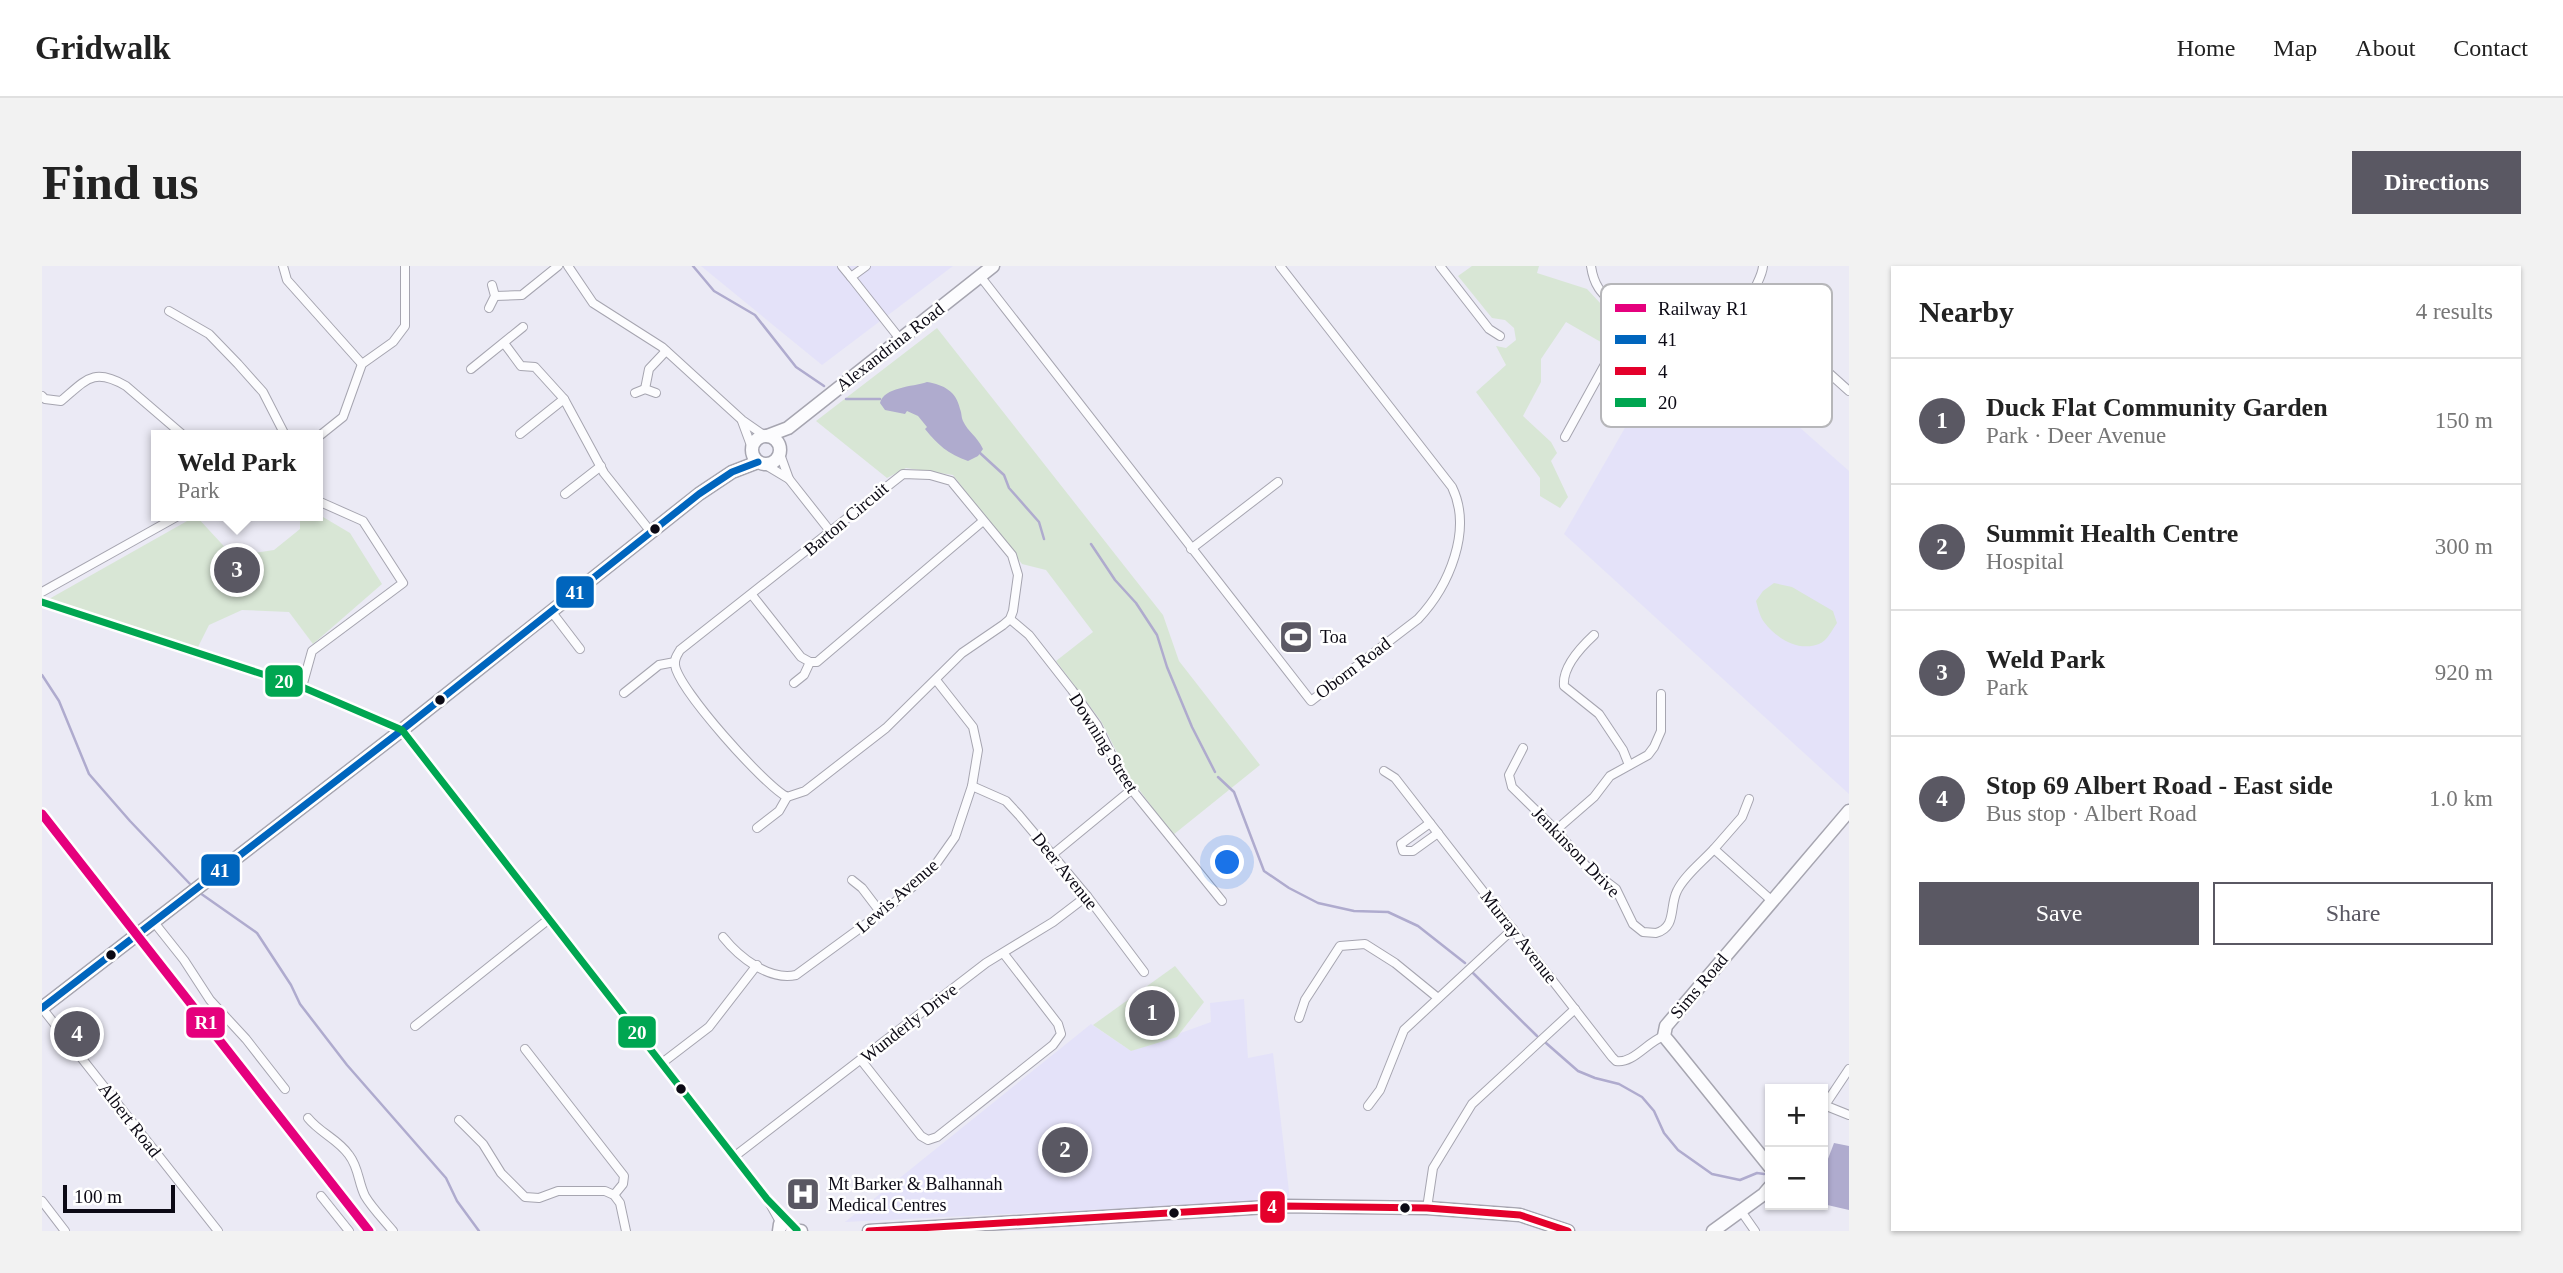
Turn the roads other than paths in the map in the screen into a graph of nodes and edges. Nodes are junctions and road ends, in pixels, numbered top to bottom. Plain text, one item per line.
1 (283, 266) edge
2 (405, 266) edge
3 (558, 266) edge
4 (568, 266) edge
5 (842, 266) edge
6 (866, 266) edge
7 (993, 266) edge
8 (1280, 266) edge
9 (1440, 266) edge
10 (1591, 266) edge
11 (1763, 266) edge
12 (980, 276) junction
13 (851, 277) junction
14 (1757, 284) edge
15 (492, 285) dead end
16 (1601, 294) edge
17 (495, 296) junction
18 (489, 308) dead end
19 (169, 311) dead end
20 (523, 327) dead end
21 (1500, 336) dead end
22 (900, 339) junction
23 (504, 343) junction
24 (666, 351) junction
25 (362, 365) junction
26 (471, 369) dead end
27 (1601, 372) edge
28 (1832, 376) edge
29 (645, 389) junction
30 (1849, 391) edge
31 (635, 393) dead end
32 (656, 393) dead end
33 (42, 396) edge
34 (564, 398) junction
35 (742, 419) junction
36 (788, 428) junction
37 (177, 430) edge
38 (282, 430) edge
39 (323, 432) edge
40 (520, 434) dead end
41 (766, 436) junction
42 (1565, 437) dead end
43 (780, 452) junction
44 (756, 456) junction
45 (601, 467) junction
46 (789, 479) junction
47 (1278, 482) dead end
48 (565, 494) dead end
49 (323, 504) edge
50 (169, 521) edge
51 (983, 521) junction
52 (830, 531) junction
53 (651, 532) junction
54 (1191, 549) junction
55 (42, 592) edge
56 (752, 595) junction
57 (42, 602) edge
58 (551, 611) junction
59 (1010, 619) junction
60 (1594, 635) dead end
61 (580, 649) dead end
62 (675, 662) junction
63 (810, 662) junction
64 (936, 680) junction
65 (794, 682) dead end
66 (302, 687) junction
67 (624, 693) dead end
68 (1661, 694) dead end
69 (402, 730) junction
70 (1522, 748) dead end
71 (1629, 765) junction
72 (1384, 771) dead end
73 (972, 786) junction
74 (1132, 790) junction
75 (787, 797) junction
76 (1749, 799) dead end
77 (1849, 811) edge
78 (1430, 823) junction
79 (757, 828) dead end
80 (1556, 830) junction
81 (1438, 833) junction
82 (1714, 849) junction
83 (1052, 855) junction
84 (852, 880) dead end
85 (1087, 896) junction
86 (1771, 900) junction
87 (1222, 901) dead end
88 (881, 913) junction
89 (549, 919) junction
90 (153, 921) junction
91 (1513, 929) junction
92 (723, 937) dead end
93 (1004, 954) junction
94 (757, 965) junction
95 (1144, 972) dead end
96 (1438, 998) junction
97 (42, 1008) edge
98 (1575, 1009) junction
99 (1299, 1018) dead end
100 (415, 1026) dead end
101 (1664, 1036) junction
102 (525, 1049) dead end
103 (861, 1060) junction
104 (662, 1063) junction
105 (1849, 1069) edge
106 (285, 1089) dead end
107 (1828, 1101) edge
108 (1368, 1106) dead end
109 (1828, 1108) edge
110 (1849, 1115) edge
111 (308, 1118) dead end
112 (459, 1120) dead end
113 (735, 1156) junction
114 (1765, 1161) edge
115 (1765, 1193) edge
116 (614, 1195) junction
117 (321, 1196) dead end
118 (768, 1199) junction
119 (42, 1201) edge
120 (1427, 1208) junction
121 (1741, 1211) junction
122 (1051, 1225) edge
123 (789, 1230) edge
124 (65, 1231) edge
125 (218, 1231) edge
126 (348, 1231) edge
127 (393, 1231) edge
128 (626, 1231) edge
129 (869, 1231) edge
130 (1568, 1231) edge
131 (1713, 1231) edge
132 (1755, 1231) edge

1 - 25 street
2 - 25 street
3 - 17 street
4 - 24 street
5 - 13 street
6 - 13 street
7 - 12 main road, Alexandrina Road
8 - 54 street, Oborn Road
9 - 21 street
10 - 16 street
11 - 14 street
12 - 22 main road, Alexandrina Road
12 - 54 street, Oborn Road
13 - 22 street
15 - 17 street
17 - 18 street
19 - 38 street
20 - 23 street
22 - 36 main road, Alexandrina Road
23 - 26 street
23 - 34 street
24 - 29 street
24 - 35 street
25 - 39 street
27 - 42 street
28 - 30 street
29 - 31 street
29 - 32 street
33 - 37 street
34 - 40 street
34 - 45 street
35 - 41 street
35 - 44 street
36 - 41 main road, Alexandrina Road
36 - 43 main road
41 - 43 main road
41 - 44 main road
43 - 44 main road
43 - 46 street
44 - 46 street
44 - 53 main road
45 - 48 street
45 - 53 street
46 - 52 street
47 - 54 street
49 - 66 street
50 - 55 street
51 - 52 street, Barton Circuit
51 - 59 street, Barton Circuit
51 - 63 street
52 - 56 street, Barton Circuit
53 - 58 main road
56 - 62 street, Barton Circuit
56 - 63 street
57 - 66 street
58 - 61 street
58 - 69 main road
59 - 64 street
59 - 74 street, Downing Street
60 - 71 street
62 - 67 street
62 - 75 street
63 - 65 street
64 - 73 street, Lewis Avenue
64 - 75 street
66 - 69 street
68 - 71 street
69 - 89 street
69 - 90 main road
70 - 80 street, Jenkinson Drive
71 - 80 street
72 - 78 street, Murray Avenue
73 - 83 street, Deer Avenue
73 - 88 street, Lewis Avenue
74 - 83 street
74 - 87 street, Downing Street
75 - 79 street
76 - 82 street
77 - 86 main road, Sims Road
78 - 81 street, Murray Avenue
78 - 81 street
80 - 82 street, Jenkinson Drive
81 - 91 street, Murray Avenue
82 - 86 street
83 - 85 street, Deer Avenue
84 - 88 street
85 - 93 street, Wunderly Drive
85 - 95 street, Deer Avenue
86 - 101 main road, Sims Road
88 - 94 street, Lewis Avenue
89 - 100 street
89 - 104 street
90 - 97 main road
90 - 106 street
91 - 96 street
91 - 98 street, Murray Avenue
92 - 94 street, Lewis Avenue
93 - 103 street, Wunderly Drive
93 - 103 street
94 - 104 street
96 - 99 street
96 - 108 street
97 - 125 street, Albert Road
98 - 101 street, Murray Avenue
98 - 120 street
101 - 114 main road, Sims Road
102 - 116 street
103 - 113 street, Wunderly Drive
104 - 113 street
105 - 107 street
109 - 110 street
111 - 127 street
112 - 116 street
113 - 118 street
115 - 121 main road
116 - 128 street
117 - 126 street
118 - 123 street
118 - 123 street
119 - 124 street
120 - 122 main road
120 - 130 main road
121 - 131 main road
121 - 132 street
122 - 129 main road

